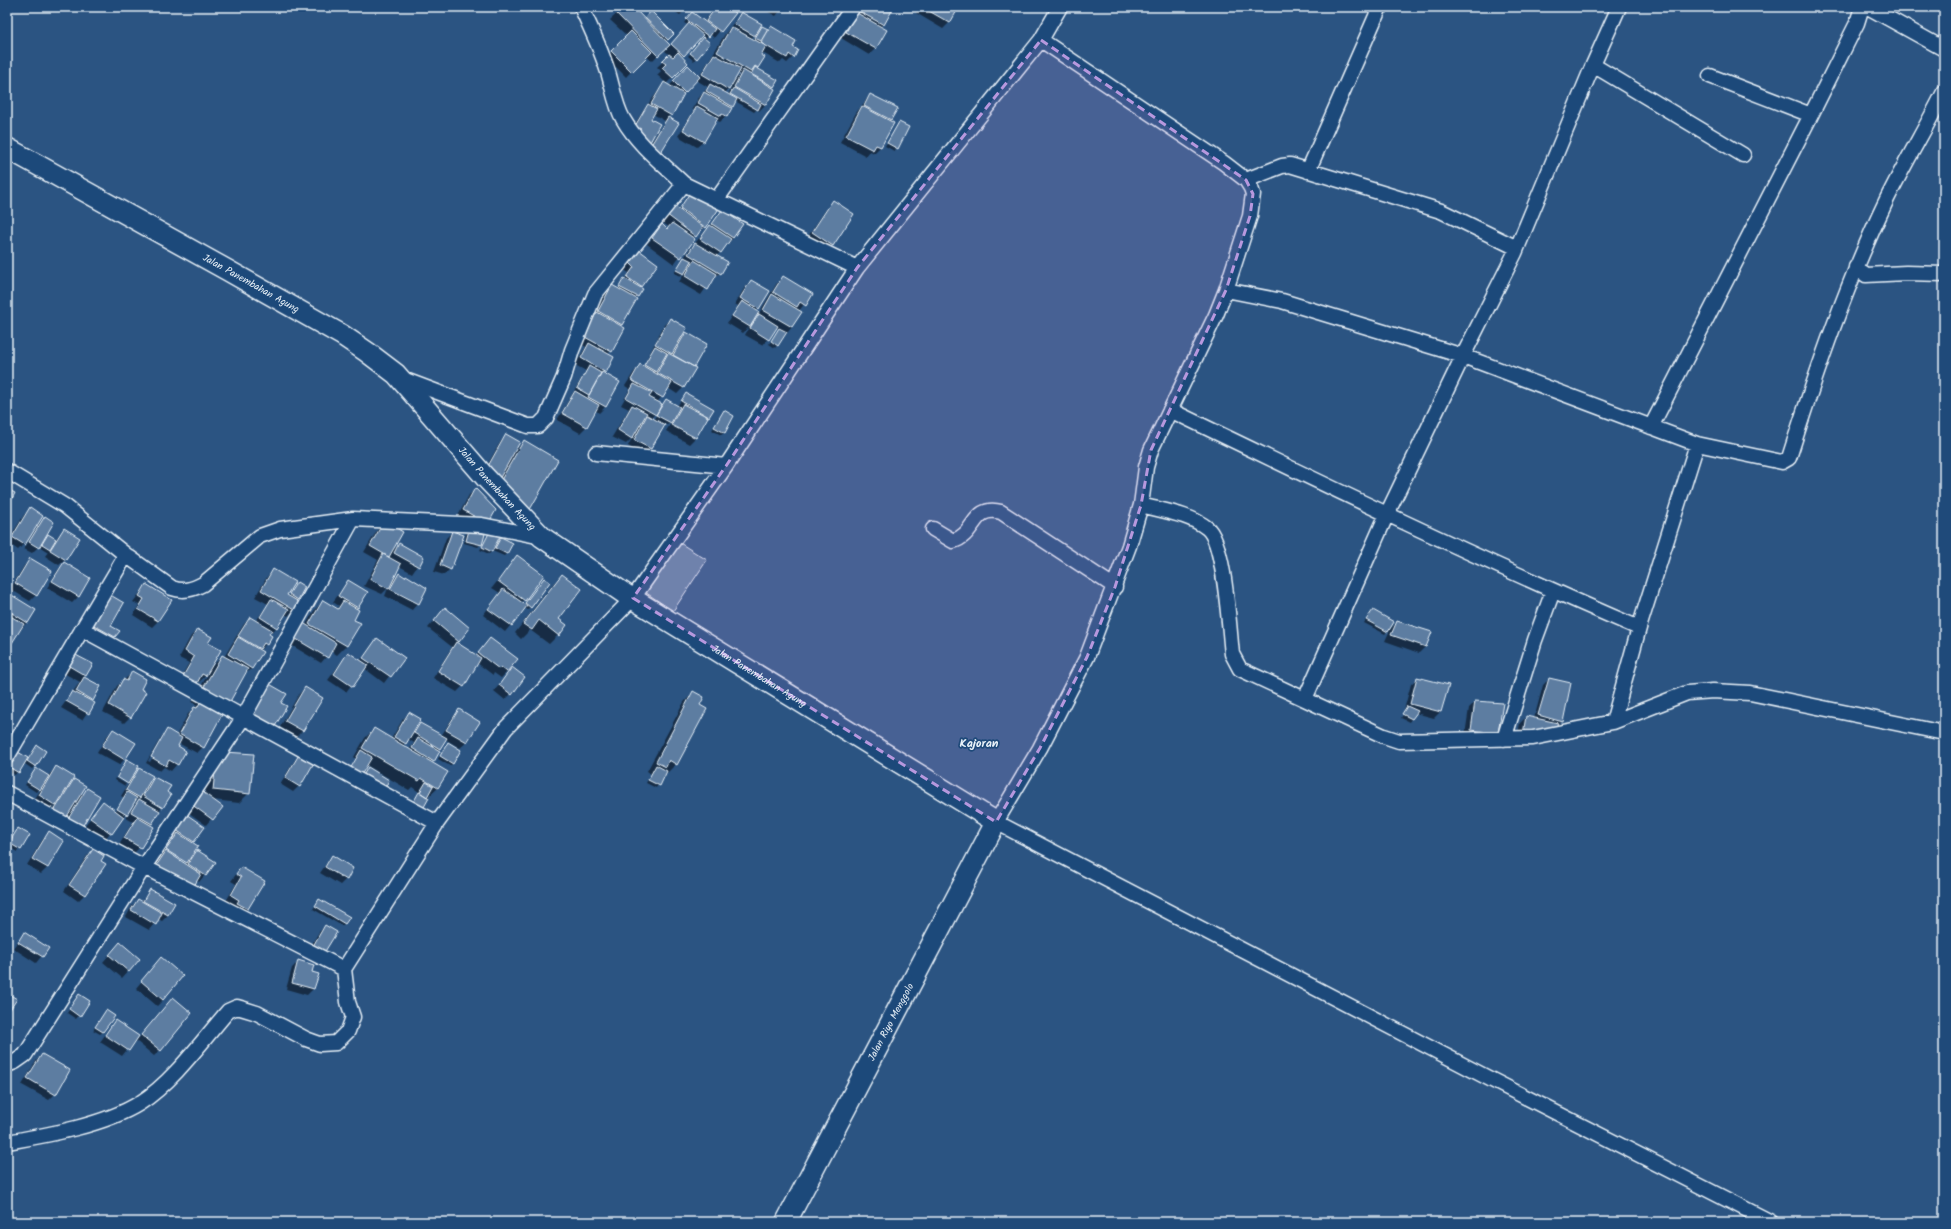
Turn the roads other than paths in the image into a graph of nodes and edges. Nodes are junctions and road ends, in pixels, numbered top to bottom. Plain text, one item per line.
1 (580, 7) edge
2 (853, 7) edge
3 (1060, 7) edge
4 (1380, 7) edge
5 (1619, 7) edge
6 (1862, 7) edge
7 (1868, 7) edge
8 (1043, 41) junction
9 (1944, 50) edge
10 (1593, 65) junction
11 (1710, 76) dead end
12 (1944, 92) edge
13 (1812, 114) junction
14 (7, 148) edge
15 (1743, 155) dead end
16 (1308, 172) junction
17 (1246, 180) junction
18 (684, 184) junction
19 (717, 199) junction
20 (1517, 248) junction
21 (855, 267) junction
22 (1856, 267) junction
23 (1944, 274) edge
24 (1226, 290) junction
25 (1463, 356) junction
26 (398, 377) junction
27 (1170, 410) junction
28 (1651, 427) junction
29 (1697, 444) junction
30 (596, 453) dead end
31 (726, 466) junction
32 (7, 471) edge
33 (1141, 505) junction
34 (1387, 514) junction
35 (353, 519) junction
36 (933, 529) dead end
37 (542, 537) junction
38 (126, 555) junction
39 (1115, 587) junction
40 (1553, 591) junction
41 (623, 592) junction
42 (1639, 628) junction
43 (82, 629) junction
44 (1305, 700) junction
45 (243, 718) junction
46 (1613, 722) junction
47 (1944, 733) edge
48 (1504, 739) junction
49 (7, 757) edge
50 (7, 793) edge
51 (996, 822) junction
52 (437, 823) junction
53 (144, 867) junction
54 (344, 969) junction
55 (7, 1065) edge
56 (7, 1142) edge
57 (786, 1222) edge
58 (1771, 1222) edge

1 - 18 street
2 - 19 street
3 - 8 street
4 - 16 street
5 - 10 street
6 - 13 street
7 - 9 street
8 - 17 street
8 - 21 street
10 - 15 street
10 - 20 street
11 - 13 street
12 - 22 street
13 - 28 street
14 - 26 street, Jalan Panembahan Agung
16 - 17 street
16 - 20 street
17 - 24 street
18 - 19 street
18 - 26 street
19 - 21 street
20 - 25 street
21 - 31 street
22 - 23 street
22 - 29 street
24 - 25 street
24 - 27 street
25 - 28 street
25 - 34 street
26 - 37 street, Jalan Panembahan Agung
27 - 33 street
27 - 34 street
28 - 29 street
29 - 42 street
30 - 31 street
31 - 41 street
32 - 38 street
33 - 39 street
33 - 44 street
34 - 40 street
34 - 44 street
35 - 37 street
35 - 38 street
35 - 45 street
36 - 39 street
37 - 41 street, Jalan Panembahan Agung
38 - 43 street
39 - 51 street
40 - 42 street
40 - 48 street
41 - 51 street, Jalan Panembahan Agung
41 - 52 street
42 - 46 street
43 - 45 street
43 - 49 street
44 - 48 street
45 - 52 street
45 - 53 street
46 - 47 street
46 - 48 street
50 - 53 street
51 - 57 street, Jalan Riyo Menggolo
51 - 58 street
52 - 54 street
53 - 54 street
53 - 55 street
54 - 56 street

